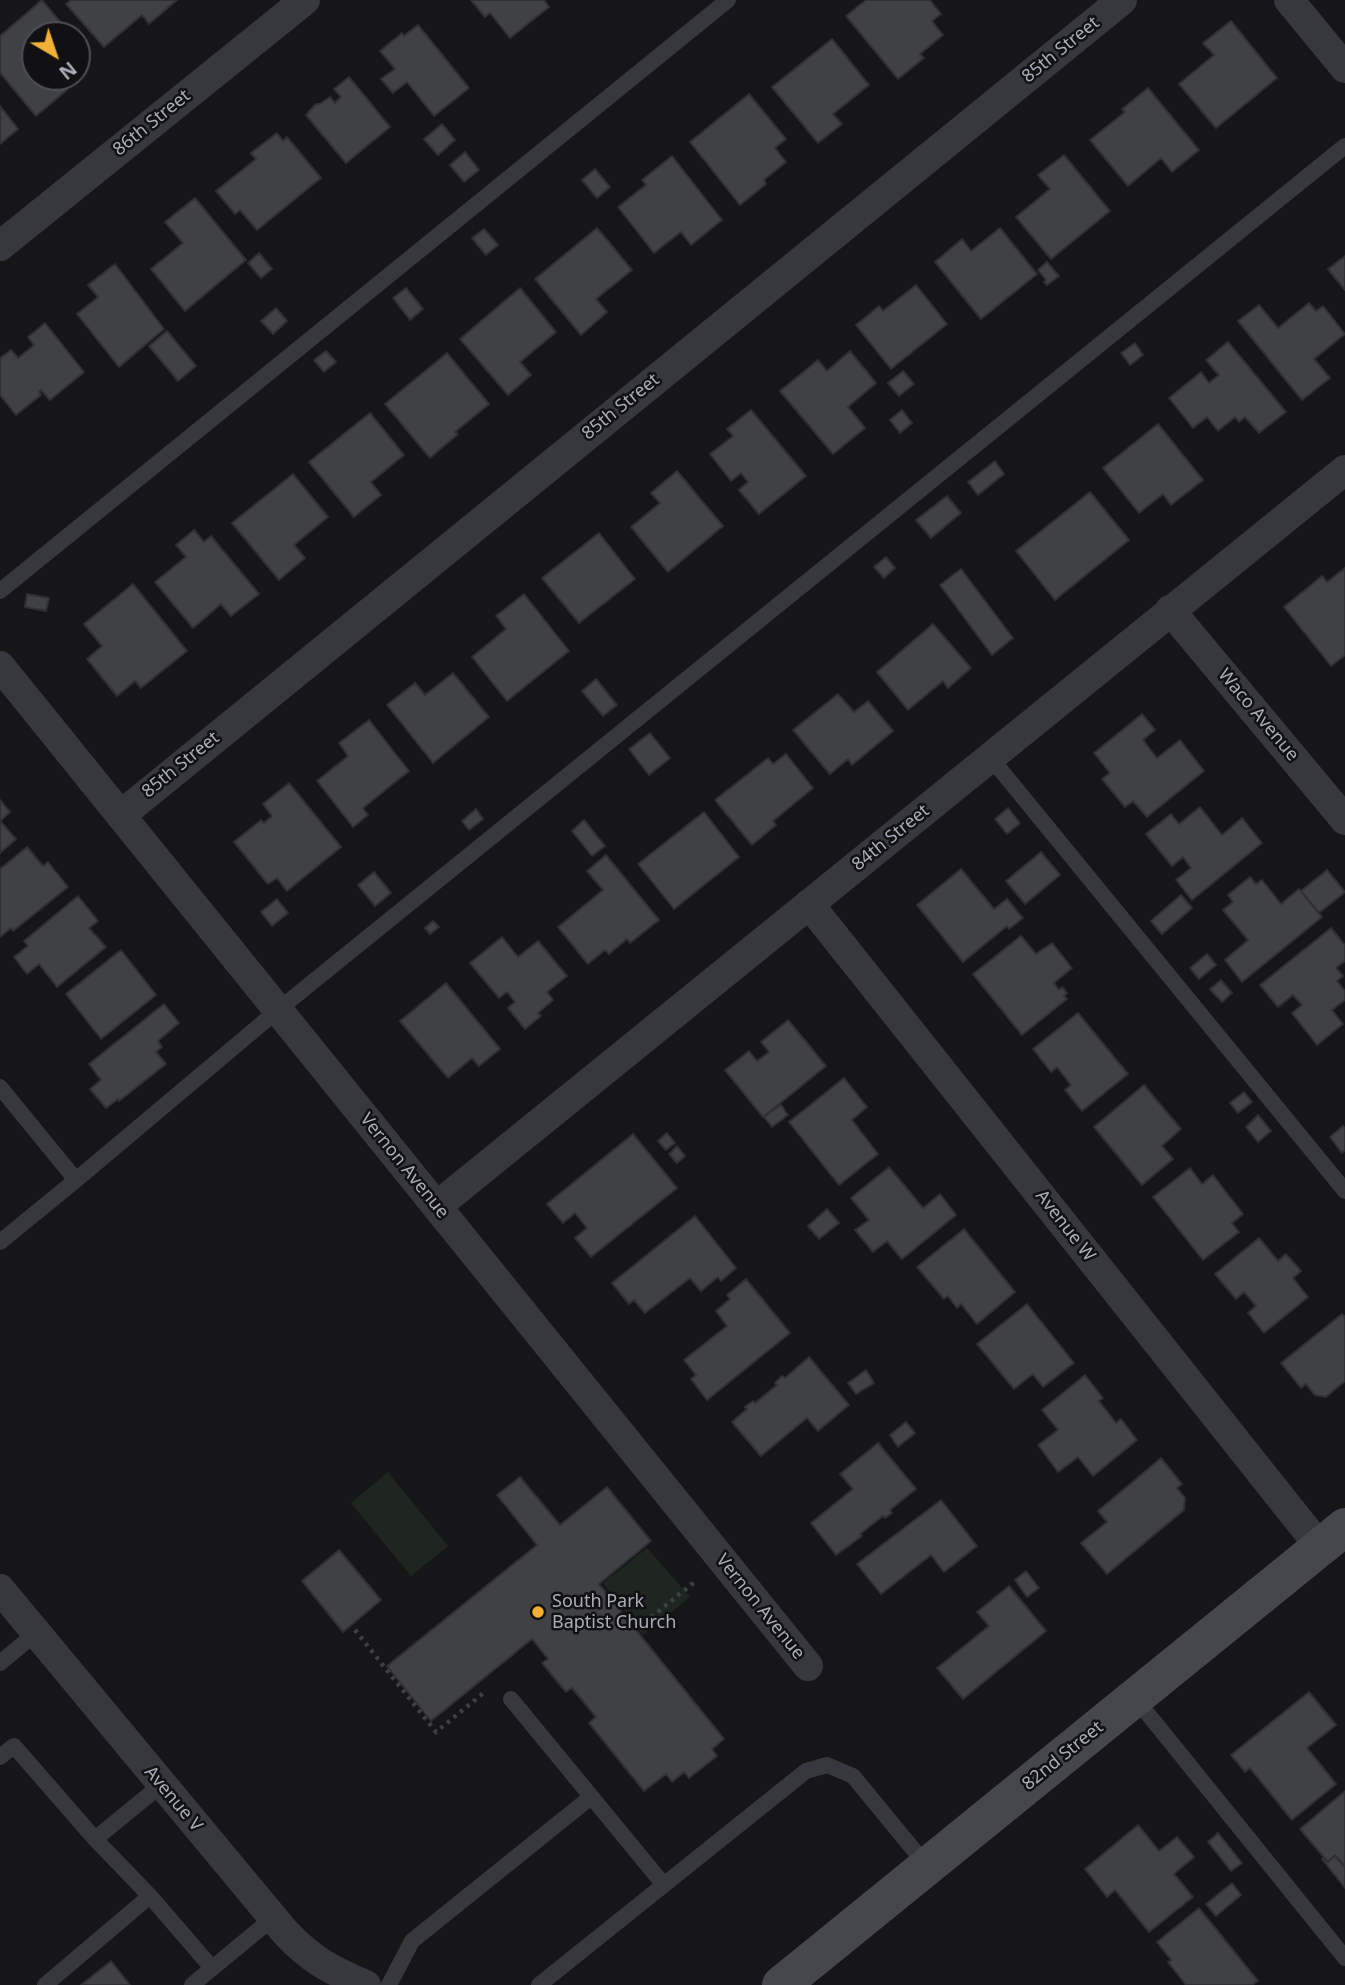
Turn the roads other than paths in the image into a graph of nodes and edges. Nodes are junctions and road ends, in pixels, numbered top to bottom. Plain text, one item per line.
1 (305, 0) edge
2 (728, 0) edge
3 (1122, 0) edge
4 (1289, 0) edge
5 (1345, 68) edge
6 (1345, 146) edge
7 (0, 247) edge
8 (1345, 470) edge
9 (0, 591) edge
10 (1170, 610) junction
11 (0, 666) edge
12 (990, 757) junction
13 (121, 815) junction
14 (1345, 820) edge
15 (809, 904) junction
16 (278, 1010) junction
17 (0, 1087) edge
18 (76, 1181) junction
19 (1345, 1191) edge
20 (437, 1206) junction
21 (0, 1242) edge
22 (1333, 1537) edge
23 (0, 1589) edge
24 (36, 1633) junction
25 (0, 1663) edge
26 (808, 1666) dead end
27 (1135, 1698) junction
28 (511, 1699) road end
29 (0, 1757) edge
30 (161, 1785) junction
31 (591, 1797) junction
32 (95, 1839) junction
33 (927, 1866) junction
34 (664, 1885) junction
35 (150, 1896) junction
36 (273, 1918) junction
37 (1345, 1958) edge
38 (212, 1968) junction
39 (45, 1985) edge
40 (192, 1985) edge
41 (366, 1985) edge
42 (390, 1985) edge
43 (539, 1985) edge
44 (781, 1985) edge

1 - 7 street, 86th Street
2 - 9 lane
3 - 13 street, 85th Street
4 - 5 street
6 - 16 lane
8 - 10 street, 84th Street
10 - 12 street, 84th Street
10 - 14 street, Waco Avenue
11 - 13 street, Vernon Avenue
12 - 15 street, 84th Street
12 - 19 lane
13 - 16 street, Vernon Avenue
15 - 20 street, 84th Street
15 - 22 street, Avenue W
16 - 18 lane
16 - 20 street, Vernon Avenue
17 - 18 lane
18 - 21 lane
20 - 26 street, Vernon Avenue
22 - 27 main road, 82nd Street
23 - 24 street, Avenue V
24 - 25 lane
24 - 30 street, Avenue V
27 - 33 main road, 82nd Street
27 - 37 lane
28 - 31 lane
29 - 32 lane
30 - 32 lane
30 - 36 street, Avenue V
31 - 34 lane
31 - 42 lane
32 - 35 lane
33 - 34 lane
33 - 44 main road, 82nd Street
34 - 43 lane
35 - 38 lane
35 - 39 lane
36 - 38 lane
36 - 41 street, Avenue V
38 - 40 lane

